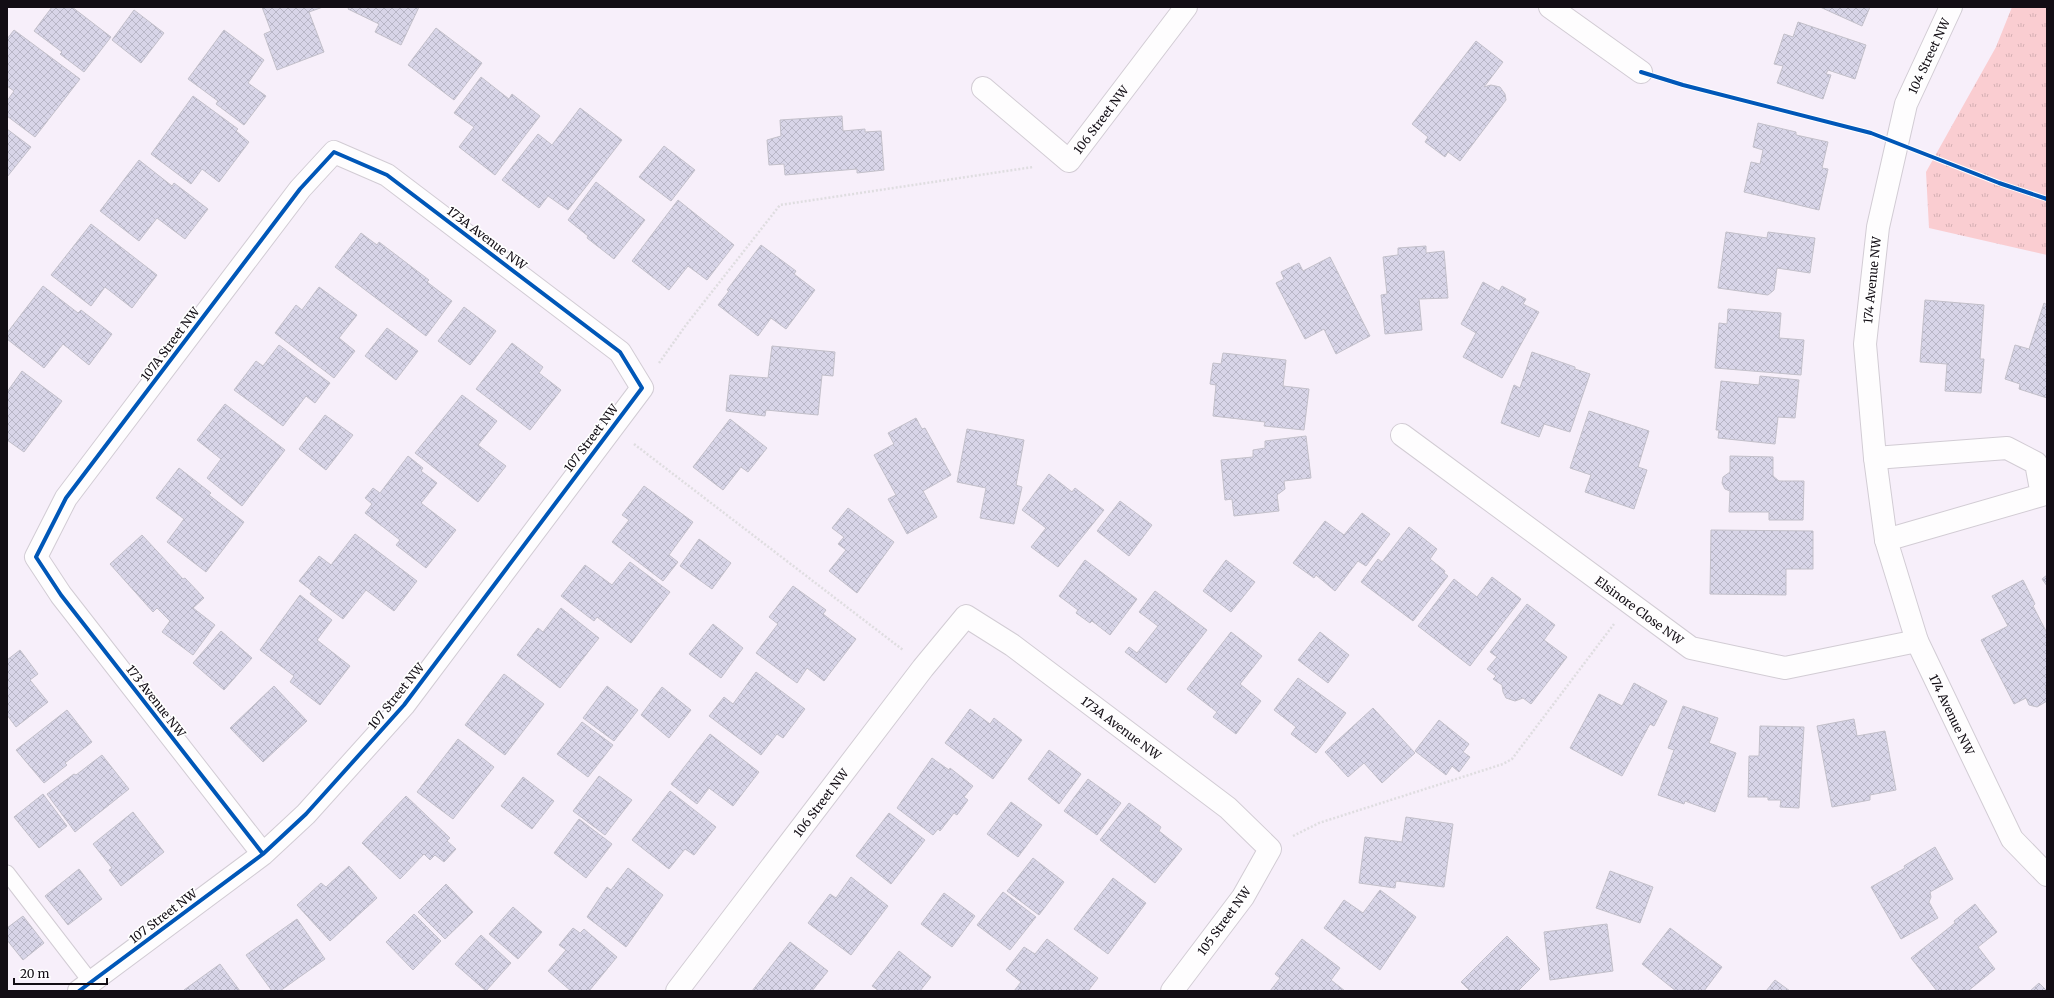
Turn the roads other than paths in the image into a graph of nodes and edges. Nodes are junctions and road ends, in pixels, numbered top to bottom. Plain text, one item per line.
1 (1186, 7) edge
2 (1550, 7) edge
3 (1951, 7) edge
4 (1641, 72) dead end
5 (983, 88) dead end
6 (1906, 104) joint
7 (334, 152) joint
8 (642, 388) joint
9 (1402, 434) dead end
10 (1875, 458) junction
11 (1886, 540) junction
12 (36, 557) joint
13 (966, 616) joint
14 (1917, 641) junction
15 (1270, 849) joint
16 (263, 854) junction
17 (7, 873) edge
18 (2047, 875) edge
19 (85, 987) edge
20 (677, 991) edge
21 (1172, 991) edge

1 - 5 street, 106 Street NW
2 - 4 street
3 - 6 street, 104 Street NW
6 - 10 street, 174 Avenue NW
7 - 8 street, 173A Avenue NW
7 - 12 street, 107A Street NW
8 - 16 street, 107 Street NW
9 - 14 street, Elsinore Close NW
10 - 11 street, 174 Avenue NW
10 - 11 street
11 - 14 street, 174 Avenue NW
12 - 16 street, 173 Avenue NW
13 - 15 street, 173A Avenue NW
13 - 20 street, 106 Street NW
14 - 18 street, 174 Avenue NW
15 - 21 street, 105 Street NW
16 - 19 street, 107 Street NW
17 - 19 lane

